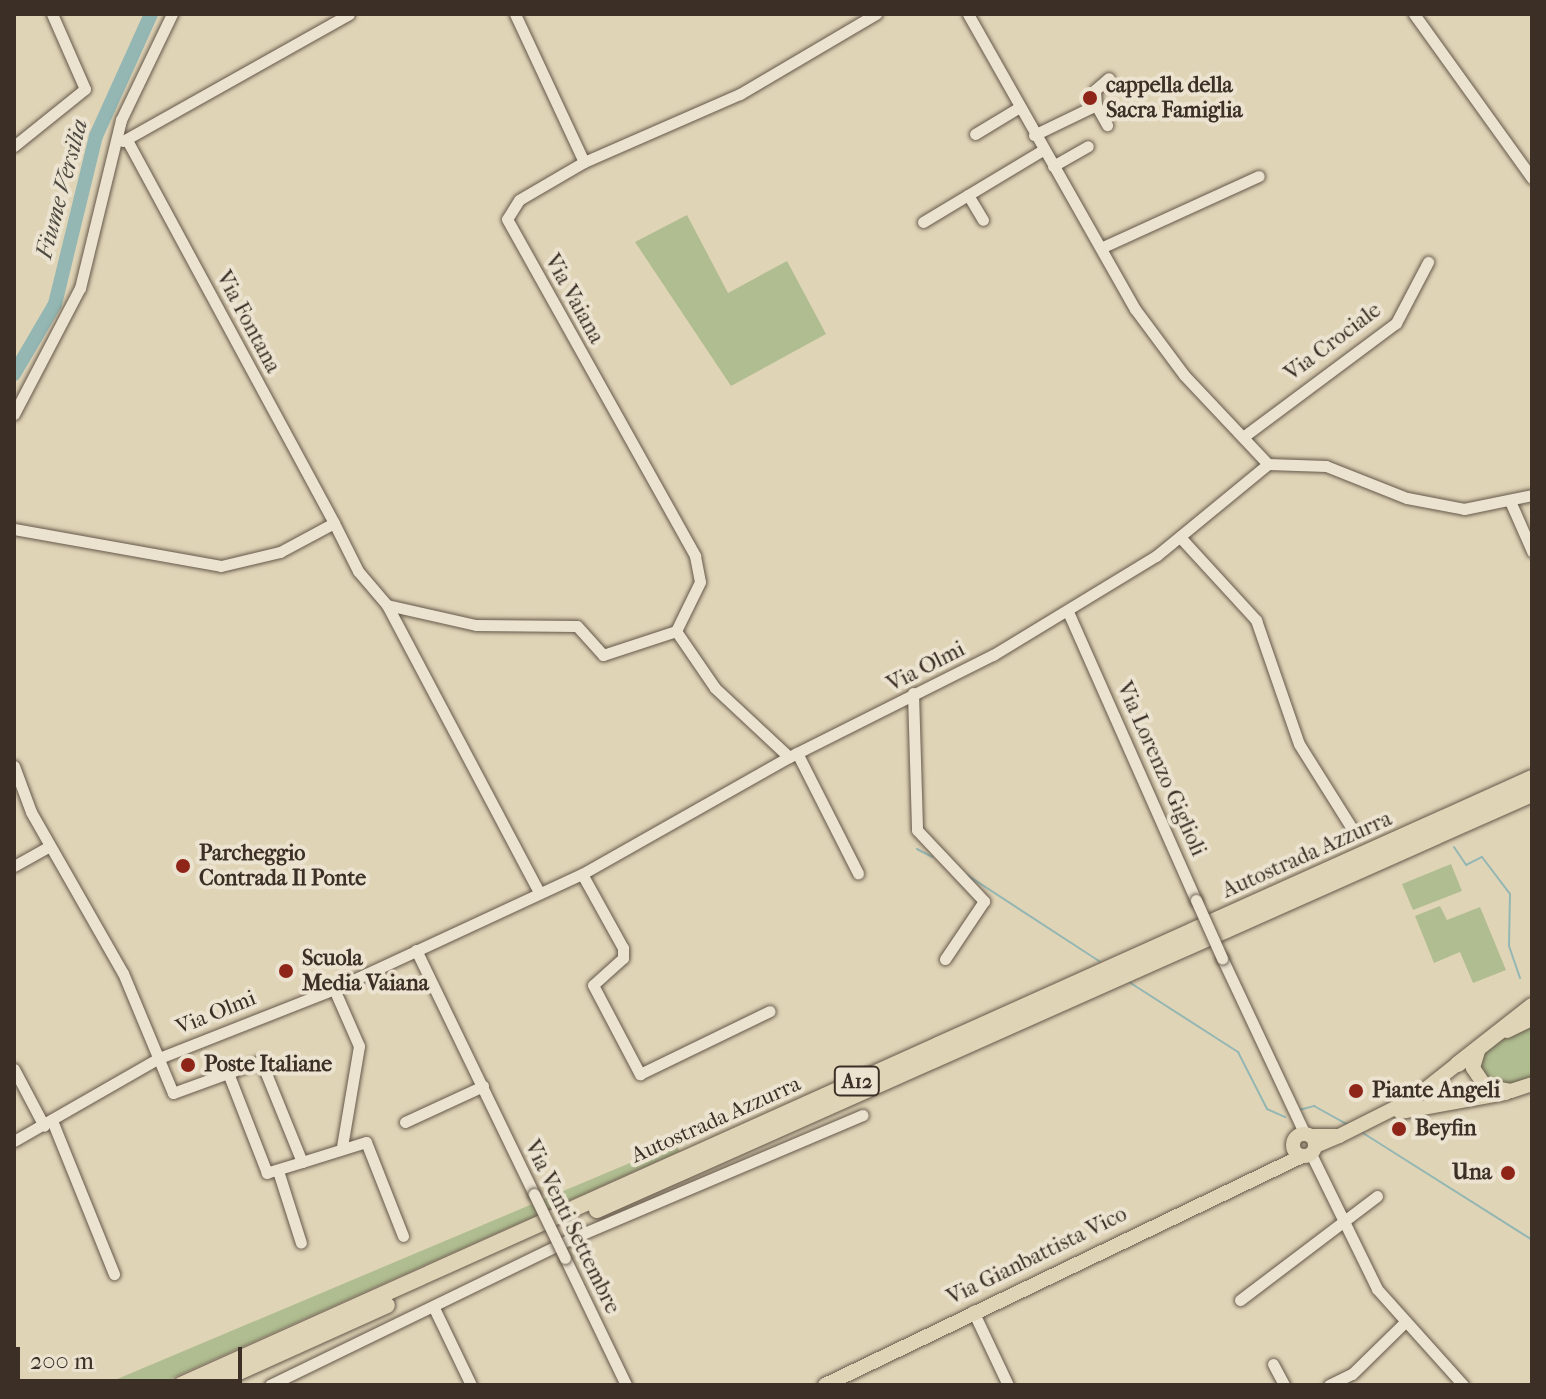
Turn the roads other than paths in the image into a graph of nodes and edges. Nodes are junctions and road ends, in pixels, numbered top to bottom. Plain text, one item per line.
1 (52, 14) edge
2 (172, 14) edge
3 (349, 14) edge
4 (515, 14) edge
5 (876, 14) edge
6 (968, 14) edge
7 (1414, 14) edge
8 (1109, 78) dead end
9 (1096, 105) junction
10 (1018, 108) junction
11 (1107, 125) dead end
12 (975, 134) dead end
13 (1034, 135) junction
14 (121, 140) junction
15 (14, 146) edge
16 (1088, 146) dead end
17 (1043, 150) junction
18 (584, 162) junction
19 (1053, 166) junction
20 (1259, 176) dead end
21 (1532, 178) edge
22 (968, 195) junction
23 (983, 220) dead end
24 (923, 222) dead end
25 (1103, 247) junction
26 (1428, 262) dead end
27 (14, 414) edge
28 (1243, 437) junction
29 (1268, 464) junction
30 (1532, 495) edge
31 (1510, 501) junction
32 (334, 523) junction
33 (14, 529) edge
34 (1180, 537) junction
35 (1532, 551) edge
36 (387, 605) junction
37 (1069, 614) junction
38 (676, 631) junction
39 (913, 693) junction
40 (793, 755) junction
41 (15, 772) edge
42 (1532, 778) edge
43 (1532, 794) edge
44 (1351, 827) dead end
45 (50, 846) junction
46 (14, 866) edge
47 (858, 873) dead end
48 (582, 874) junction
49 (539, 892) junction
50 (416, 950) junction
51 (945, 959) dead end
52 (334, 989) junction
53 (1532, 1006) edge
54 (770, 1011) dead end
55 (1532, 1012) edge
56 (1524, 1022) edge
57 (1481, 1046) junction
58 (159, 1058) junction
59 (1458, 1064) junction
60 (14, 1069) edge
61 (228, 1073) junction
62 (1532, 1084) edge
63 (483, 1086) junction
64 (1511, 1091) junction
65 (1388, 1114) junction
66 (863, 1115) dead end
67 (405, 1122) dead end
68 (49, 1124) junction
69 (14, 1141) edge
70 (1305, 1145) junction
71 (342, 1146) junction
72 (302, 1162) junction
73 (279, 1174) junction
74 (1377, 1196) dead end
75 (1343, 1218) junction
76 (403, 1236) dead end
77 (301, 1243) dead end
78 (114, 1274) dead end
79 (1240, 1300) dead end
80 (434, 1308) junction
81 (973, 1311) junction
82 (1404, 1323) junction
83 (1273, 1364) dead end
84 (465, 1383) edge
85 (181, 1385) edge
86 (210, 1385) edge
87 (270, 1385) edge
88 (626, 1385) edge
89 (825, 1385) edge
90 (1008, 1385) edge
91 (1284, 1385) edge
92 (1329, 1385) edge
93 (1463, 1385) edge

1 - 15 street
2 - 14 street
3 - 14 street
4 - 18 street
5 - 18 street
6 - 10 street
7 - 21 street
8 - 9 street
9 - 11 street
9 - 13 street
10 - 12 street
10 - 13 street
13 - 17 street
14 - 27 street
14 - 32 street, Via Fontana
16 - 19 street
17 - 19 street
17 - 22 street
18 - 38 street, Via Vaiana
19 - 25 street
20 - 25 street
22 - 23 street
22 - 24 street
25 - 28 street
26 - 28 street, Via Crociale
28 - 29 street
29 - 31 street
29 - 34 street, Via Olmi
30 - 31 street
31 - 35 street
32 - 33 street
32 - 36 street, Via Fontana
34 - 37 street, Via Olmi
34 - 44 street
36 - 38 street
36 - 49 street
37 - 39 street, Via Olmi
37 - 70 street, Via Lorenzo Giglioli, bridge
38 - 40 street
39 - 40 street, Via Olmi
39 - 51 street
40 - 47 street
40 - 48 street, Via Olmi
41 - 45 street
42 - 85 highway, Autostrada Azzurra / A12
43 - 86 highway, Autostrada Azzurra / A12
45 - 46 street
45 - 58 street
48 - 49 street, Via Olmi
48 - 54 street
49 - 50 street, Via Olmi
50 - 52 street, Via Olmi
50 - 63 street, Via Venti Settembre
52 - 58 street, Via Olmi
52 - 71 street
53 - 59 highway
55 - 56 highway
56 - 57 main road
57 - 59 main road
57 - 64 main road
58 - 61 street, Via Olmi
58 - 68 street, Via Olmi
59 - 65 main road
60 - 68 street
61 - 72 street, Via Olmi
61 - 73 street
62 - 64 main road
63 - 67 street
63 - 88 street, Via Venti Settembre, bridge
64 - 65 main road
65 - 70 main road, Via Gianbattista Vico
66 - 80 street
68 - 69 street, Via Olmi
68 - 78 street
70 - 75 street, Via Lorenzo Giglioli
70 - 81 main road, Via Gianbattista Vico
71 - 72 street
71 - 76 street
72 - 73 street
73 - 77 street
74 - 75 street
75 - 79 street
75 - 82 street, Via Lorenzo Giglioli
80 - 84 street
80 - 87 street
81 - 89 main road, Via Gianbattista Vico
81 - 90 street
82 - 92 street
82 - 93 street, Via Lorenzo Giglioli
83 - 91 street

